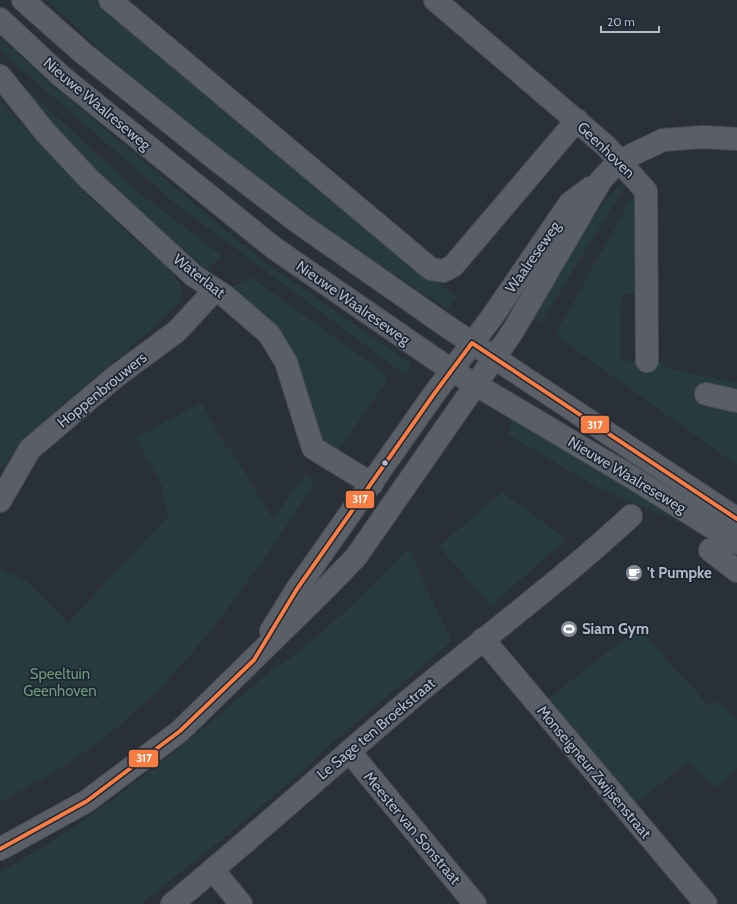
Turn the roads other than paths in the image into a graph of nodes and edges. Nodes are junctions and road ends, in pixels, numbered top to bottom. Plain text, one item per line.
1 (23, 0) edge
2 (110, 0) edge
3 (435, 0) edge
4 (0, 19) edge
5 (0, 76) edge
6 (576, 120) junction
7 (737, 139) edge
8 (619, 161) junction
9 (601, 180) junction
10 (215, 290) junction
11 (472, 342) junction
12 (495, 358) junction
13 (647, 361) dead end
14 (451, 370) junction
15 (476, 385) junction
16 (706, 394) dead end
17 (737, 401) edge
18 (372, 484) junction
19 (0, 501) edge
20 (631, 516) dead end
21 (737, 519) edge
22 (737, 543) edge
23 (710, 550) dead end
24 (737, 571) edge
25 (483, 638) junction
26 (254, 660) junction
27 (349, 751) junction
28 (0, 849) edge
29 (213, 870) junction
30 (172, 904) edge
31 (242, 904) edge
32 (475, 904) edge
33 (706, 904) edge

1 - 11 street, Nieuwe Waalreseweg
2 - 6 street
3 - 6 street, Geenhoven
4 - 14 street, Nieuwe Waalreseweg
5 - 10 street, Waterlaat
6 - 8 street, Geenhoven
7 - 8 street, Waalreseweg
8 - 9 street, Waalreseweg
8 - 13 street, Geenhoven
9 - 11 street, Waalreseweg
9 - 12 street, Waalreseweg
10 - 18 street, Waterlaat
10 - 19 street, Hoppenbrouwers
11 - 12 street, Nieuwe Waalreseweg
11 - 14 street, Waalreseweg
12 - 15 street, Waalreseweg
12 - 21 street, Nieuwe Waalreseweg
14 - 15 street, Nieuwe Waalreseweg
14 - 18 street, Waalreseweg
15 - 22 street, Nieuwe Waalreseweg
15 - 26 street, Waalreseweg
16 - 17 street
18 - 26 street, Waalreseweg
20 - 25 street, Le Sage ten Broekstraat
23 - 24 street
25 - 27 street, Le Sage ten Broekstraat
25 - 33 street, Monseigneur Zwijsenstraat
26 - 28 street
27 - 29 street, Le Sage ten Broekstraat
27 - 32 street, Meester van Sonstraat
29 - 30 street, Le Sage ten Broekstraat
29 - 31 street

